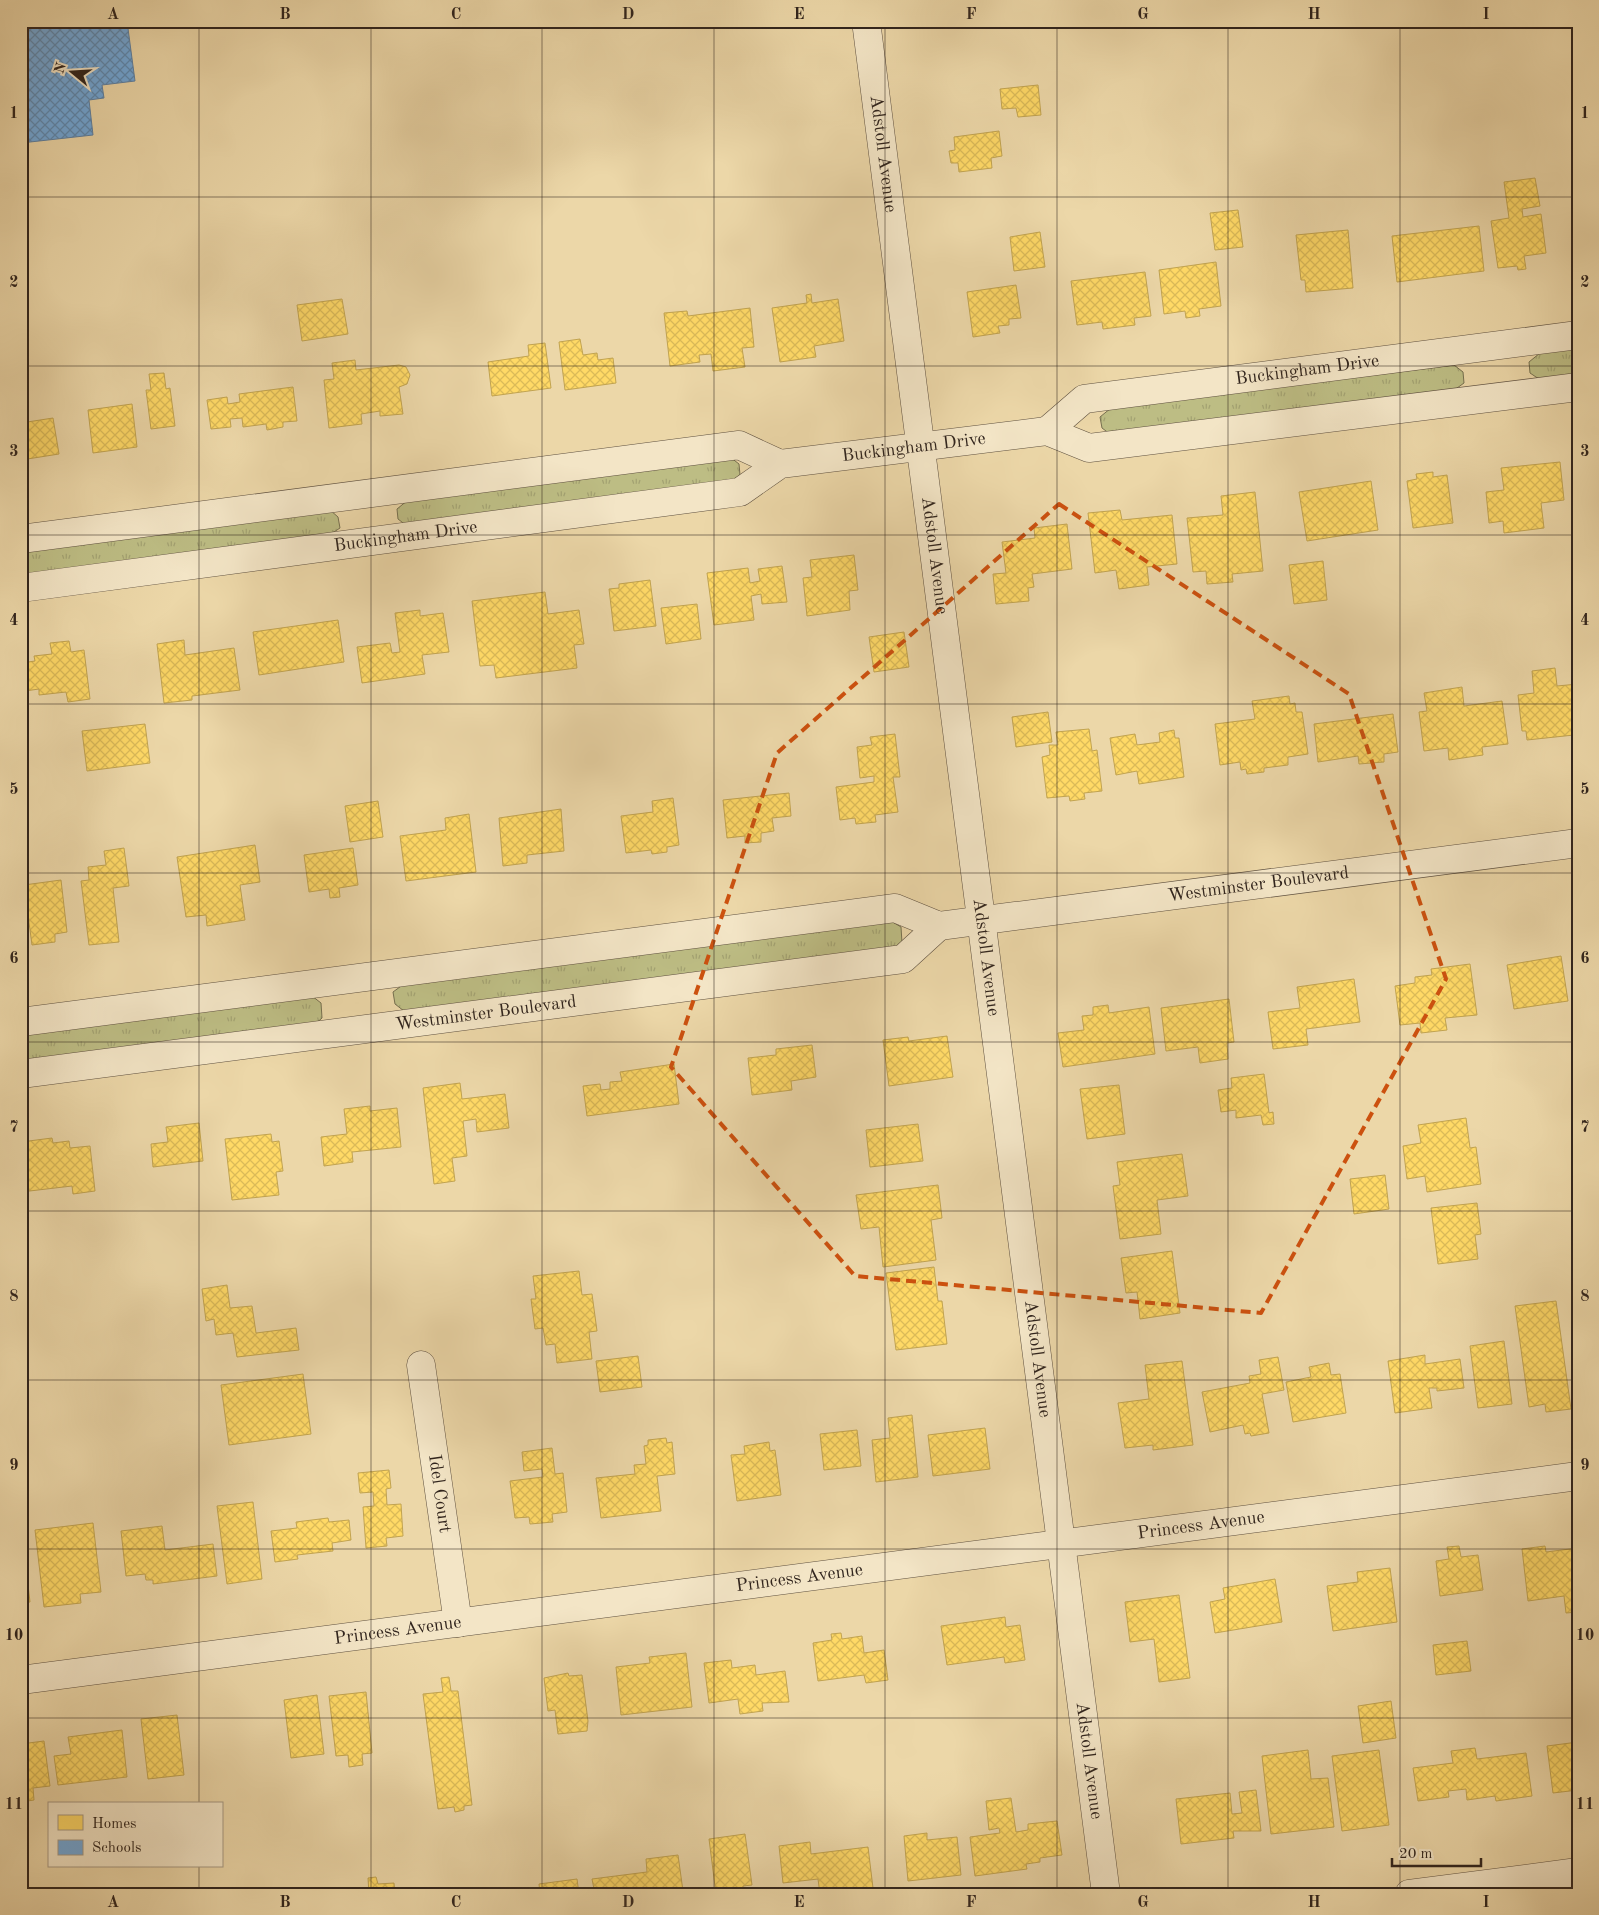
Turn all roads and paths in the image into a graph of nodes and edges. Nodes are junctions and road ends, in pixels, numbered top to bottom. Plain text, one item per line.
1 (866, 21) edge
2 (1578, 335) edge
3 (1578, 387) edge
4 (1047, 431) junction
5 (920, 447) junction
6 (780, 464) junction
7 (21, 539) edge
8 (21, 588) edge
9 (1578, 844) edge
10 (981, 921) junction
11 (938, 926) junction
12 (21, 1022) edge
13 (21, 1074) edge
14 (421, 1364) dead end
15 (1578, 1476) edge
16 (1061, 1544) junction
17 (458, 1623) junction
18 (21, 1680) edge
19 (1578, 1872) edge
20 (1106, 1894) edge
21 (1409, 1894) edge

1 - 5 street, Adstoll Avenue
2 - 4 street, Buckingham Drive
3 - 4 street, Buckingham Drive
4 - 5 street, Buckingham Drive
5 - 6 street, Buckingham Drive
5 - 10 street, Adstoll Avenue
6 - 7 street
6 - 8 street, Buckingham Drive
9 - 10 street, Westminster Boulevard
10 - 11 street, Westminster Boulevard
10 - 16 street, Adstoll Avenue
11 - 12 street, Westminster Boulevard
11 - 13 street, Westminster Boulevard
14 - 17 street, Idel Court
15 - 16 street, Princess Avenue
16 - 17 street, Princess Avenue
16 - 20 street, Adstoll Avenue
17 - 18 street, Princess Avenue
19 - 21 street

